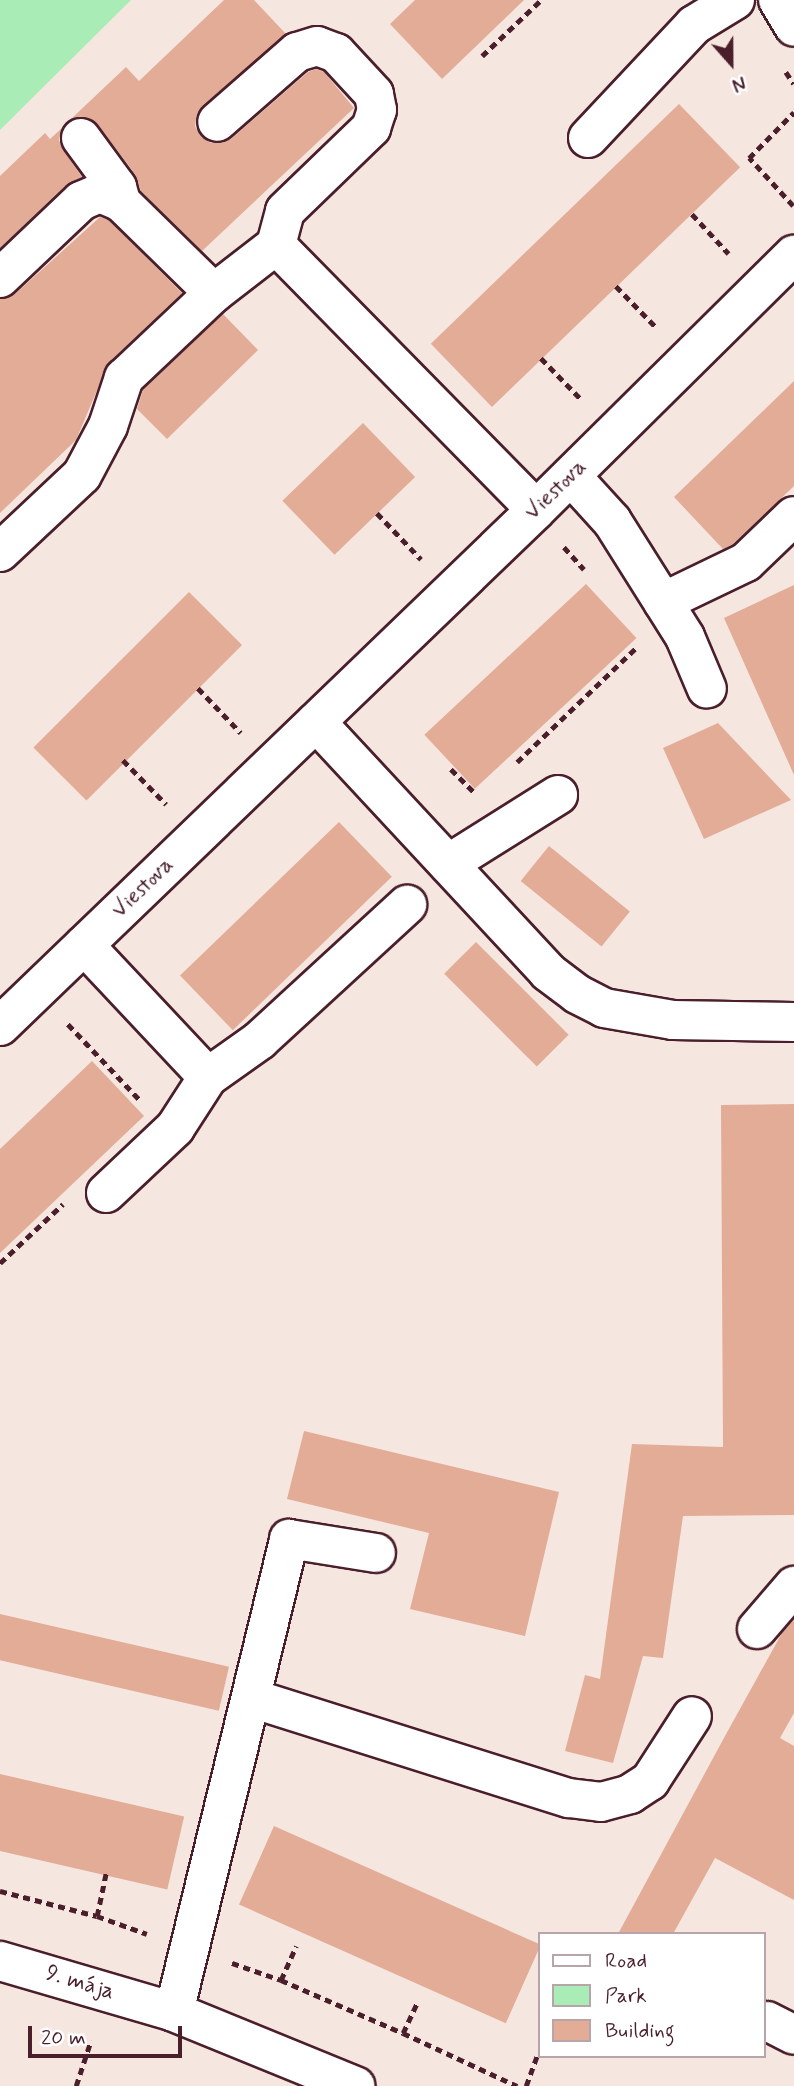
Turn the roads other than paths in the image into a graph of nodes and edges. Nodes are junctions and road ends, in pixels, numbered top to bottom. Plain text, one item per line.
1 (736, 0) edge
2 (778, 0) edge
3 (794, 27) edge
4 (217, 122) dead end
5 (81, 138) dead end
6 (587, 138) dead end
7 (121, 202) junction
8 (276, 246) junction
9 (794, 255) edge
10 (0, 278) edge
11 (214, 293) junction
12 (571, 476) junction
13 (536, 510) junction
14 (794, 516) edge
15 (14, 526) edge
16 (0, 552) edge
17 (663, 602) junction
18 (707, 689) dead end
19 (316, 722) junction
20 (558, 795) dead end
21 (448, 864) junction
22 (408, 905) dead end
23 (84, 945) junction
24 (794, 1022) edge
25 (0, 1026) edge
26 (208, 1077) junction
27 (106, 1192) dead end
28 (376, 1553) dead end
29 (794, 1586) edge
30 (757, 1629) dead end
31 (251, 1698) junction
32 (692, 1716) dead end
33 (0, 1961) edge
34 (174, 2011) junction
35 (355, 2086) edge

1 - 6 street
2 - 3 street
4 - 8 street
5 - 7 street
7 - 10 street
7 - 11 street
8 - 11 street
8 - 13 street
9 - 12 street, Viestova
11 - 15 street
12 - 13 street, Viestova
12 - 17 street
13 - 19 street, Viestova
14 - 17 street
15 - 16 street
17 - 18 street
19 - 21 street
19 - 23 street, Viestova
20 - 21 street
21 - 24 street
22 - 26 street
23 - 25 street, Viestova
23 - 26 street
26 - 27 street
28 - 31 street
29 - 30 street
31 - 32 street
31 - 34 street
33 - 34 street, 9. mája
34 - 35 street, 9. mája

